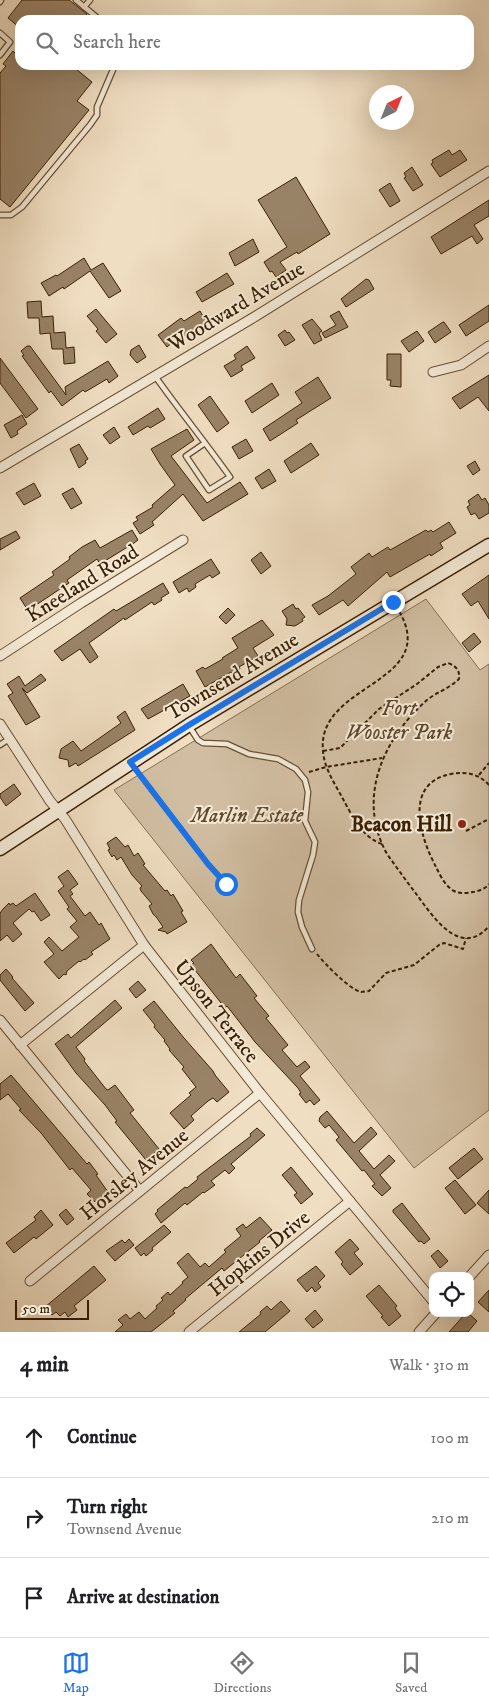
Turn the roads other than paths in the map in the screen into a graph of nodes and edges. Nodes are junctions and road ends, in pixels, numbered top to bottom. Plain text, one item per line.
1 (76, 0) edge
2 (90, 0) edge
3 (84, 7) junction
4 (94, 15) edge
5 (0, 33) edge
6 (0, 55) edge
7 (113, 70) edge
8 (489, 171) edge
9 (0, 215) edge
10 (489, 346) edge
11 (433, 372) dead end
12 (155, 376) junction
13 (205, 443) junction
14 (0, 468) edge
15 (184, 540) dead end
16 (489, 545) edge
17 (0, 656) edge
18 (0, 724) edge
19 (189, 725) junction
20 (10, 738) junction
21 (0, 745) edge
22 (57, 810) junction
23 (0, 849) edge
24 (144, 945) junction
25 (312, 949) road end
26 (0, 1020) edge
27 (20, 1045) junction
28 (260, 1093) junction
29 (140, 1192) junction
30 (350, 1201) junction
31 (489, 1255) edge
32 (474, 1272) edge
33 (30, 1282) dead end
34 (429, 1296) edge
35 (432, 1317) edge
36 (189, 1332) edge
37 (419, 1332) edge

1 - 3 lane
2 - 3 lane
3 - 4 lane
5 - 6 lane
7 - 9 lane
8 - 12 street, Woodward Avenue
10 - 11 street
12 - 13 lane
12 - 14 street, Woodward Avenue
13 - 13 lane
15 - 17 street, Kneeland Road
16 - 19 main road, Townsend Avenue
18 - 20 street, Upson Terrace
19 - 22 main road, Townsend Avenue
19 - 25 lane
20 - 21 lane
20 - 22 street, Upson Terrace
22 - 23 main road, Townsend Avenue
22 - 24 street, Upson Terrace
24 - 27 street
24 - 28 street, Upson Terrace
26 - 27 street
27 - 29 street
28 - 29 street, Horsley Avenue
28 - 30 street, Upson Terrace
29 - 33 street, Horsley Avenue
30 - 34 street, Upson Terrace
30 - 36 street, Hopkins Drive
31 - 32 street
35 - 37 street

